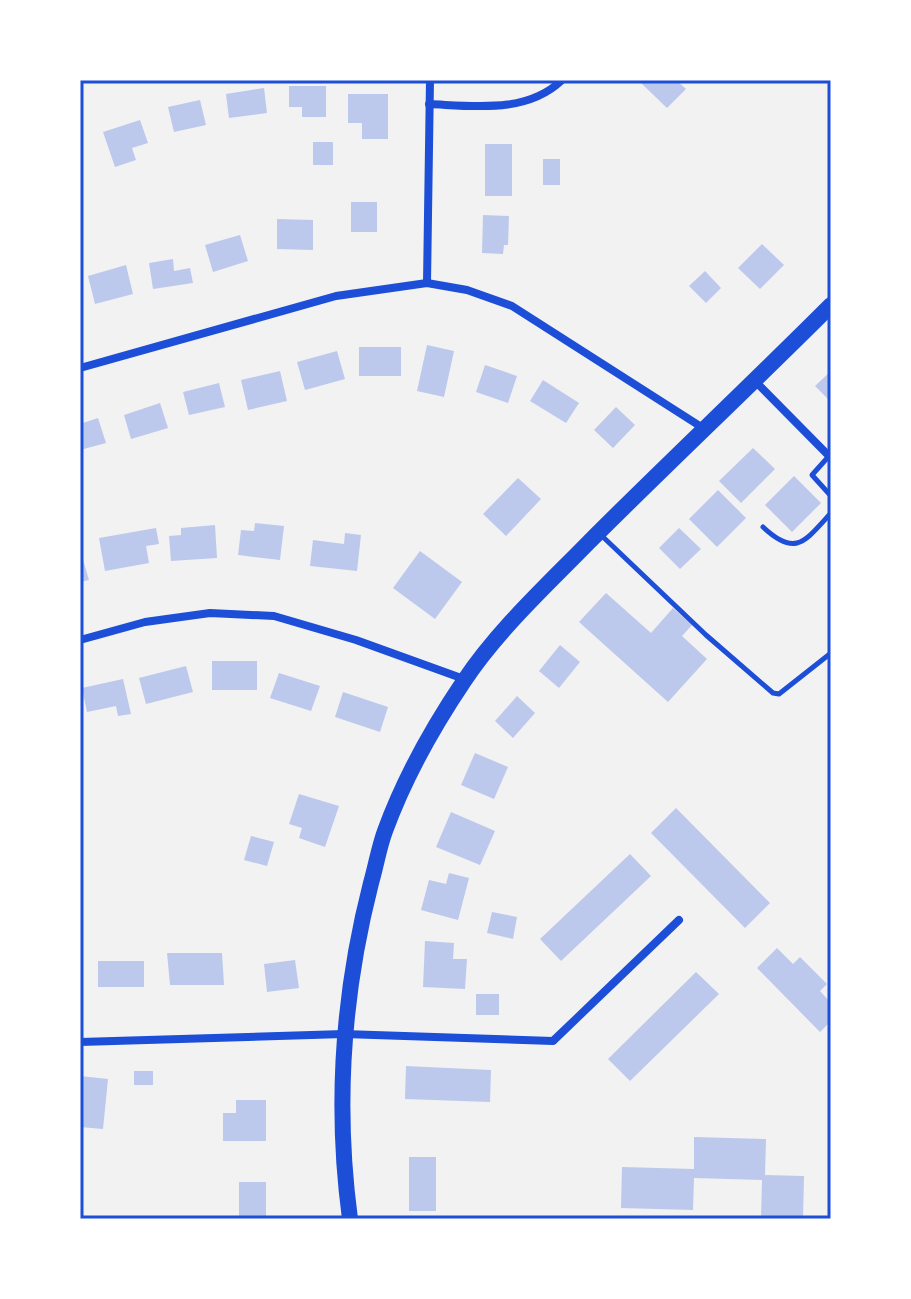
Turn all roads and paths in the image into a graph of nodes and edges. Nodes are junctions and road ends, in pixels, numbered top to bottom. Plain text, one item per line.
1 (430, 80) edge
2 (562, 80) edge
3 (429, 104) junction
4 (427, 283) junction
5 (831, 305) edge
6 (80, 368) edge
7 (755, 381) junction
8 (703, 428) junction
9 (830, 457) edge
10 (831, 496) edge
11 (831, 513) edge
12 (763, 527) dead end
13 (598, 533) junction
14 (80, 640) edge
15 (831, 653) edge
16 (465, 679) junction
17 (679, 920) dead end
18 (344, 1034) junction
19 (80, 1042) edge
20 (350, 1219) edge

1 - 3 street
2 - 3 street
3 - 4 street
4 - 6 street
4 - 8 street
5 - 7 main road
7 - 8 main road
7 - 9 street
8 - 13 main road
9 - 10 lane
11 - 12 lane
13 - 15 lane
13 - 16 main road
14 - 16 street
16 - 18 main road
17 - 18 street
18 - 19 street
18 - 20 main road

